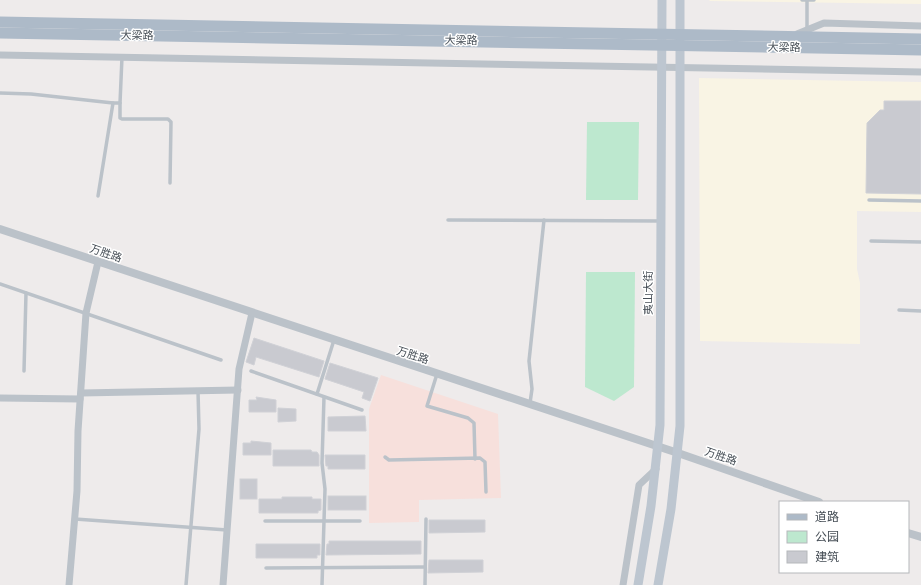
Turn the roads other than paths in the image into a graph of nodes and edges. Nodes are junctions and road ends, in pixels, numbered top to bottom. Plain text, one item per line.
1 (662, 0) edge
2 (680, 0) edge
3 (802, 0) edge
4 (814, 0) edge
5 (808, 1) junction
6 (0, 22) edge
7 (921, 26) edge
8 (807, 30) junction
9 (0, 33) edge
10 (793, 36) junction
11 (661, 39) junction
12 (680, 39) junction
13 (921, 39) edge
14 (921, 50) edge
15 (0, 55) edge
16 (122, 57) junction
17 (661, 67) junction
18 (680, 67) junction
19 (921, 72) edge
20 (0, 94) edge
21 (113, 103) junction
22 (120, 103) junction
23 (170, 183) dead end
24 (98, 196) dead end
25 (869, 200) dead end
26 (921, 202) edge
27 (448, 220) dead end
28 (544, 220) junction
29 (660, 221) junction
30 (0, 229) edge
31 (871, 241) dead end
32 (921, 242) edge
33 (98, 262) junction
34 (0, 284) edge
35 (26, 293) junction
36 (900, 310) dead end
37 (921, 310) edge
38 (86, 313) junction
39 (252, 313) junction
40 (334, 340) junction
41 (221, 360) dead end
42 (24, 371) dead end
43 (251, 371) dead end
44 (437, 374) junction
45 (198, 390) junction
46 (238, 390) junction
47 (317, 394) junction
48 (80, 396) junction
49 (324, 397) junction
50 (0, 398) edge
51 (530, 404) junction
52 (362, 410) dead end
53 (658, 447) junction
54 (678, 453) junction
55 (385, 457) dead end
56 (476, 459) junction
57 (656, 469) junction
58 (486, 492) dead end
59 (816, 501) edge
60 (75, 519) junction
61 (426, 519) dead end
62 (265, 521) dead end
63 (324, 521) junction
64 (360, 521) dead end
65 (192, 527) junction
66 (227, 530) junction
67 (909, 533) edge
68 (921, 537) edge
69 (323, 567) junction
70 (425, 567) junction
71 (266, 568) dead end
72 (69, 585) edge
73 (186, 585) edge
74 (223, 585) edge
75 (322, 585) edge
76 (425, 585) edge
77 (622, 585) edge
78 (638, 585) edge
79 (658, 585) edge

1 - 11 main road, 夷山大街
2 - 12 main road
3 - 5 lane
4 - 5 lane
5 - 8 lane
6 - 11 main road, 大梁路
7 - 8 street
8 - 10 street
9 - 11 main road, 大梁路
10 - 12 main road, 大梁路
10 - 13 main road, 大梁路
11 - 12 main road, 大梁路
11 - 17 main road, 夷山大街
12 - 14 main road, 大梁路
12 - 18 main road
15 - 16 street
16 - 17 street
16 - 22 lane
17 - 18 street
17 - 29 main road, 夷山大街
18 - 19 street
18 - 54 main road
20 - 21 lane
21 - 22 lane
21 - 24 lane
22 - 23 lane
25 - 26 lane
27 - 28 lane
28 - 29 lane
28 - 51 lane
29 - 53 main road, 夷山大街
30 - 33 street, 万胜路
31 - 32 lane
33 - 38 street
33 - 39 street, 万胜路
34 - 35 lane
35 - 38 lane
35 - 42 lane
36 - 37 lane
38 - 41 lane
38 - 48 street
39 - 40 street, 万胜路
39 - 46 street
40 - 44 street, 万胜路
40 - 47 lane
43 - 47 lane
44 - 51 street, 万胜路
44 - 56 lane
45 - 46 street
45 - 48 street
45 - 65 lane
46 - 66 street
47 - 49 lane
48 - 50 street
48 - 60 street
49 - 52 lane
49 - 63 lane
51 - 53 street, 万胜路
53 - 54 street, 万胜路
53 - 57 main road, 夷山大街
54 - 59 street, 万胜路
54 - 79 main road
55 - 56 lane
56 - 58 lane
57 - 77 street
57 - 78 main road, 夷山大街
60 - 65 lane
60 - 72 street
61 - 70 lane
62 - 63 lane
63 - 64 lane
63 - 69 lane
65 - 66 lane
65 - 73 lane
66 - 74 street
67 - 68 street
69 - 70 lane
69 - 71 lane
69 - 75 lane
70 - 76 lane

